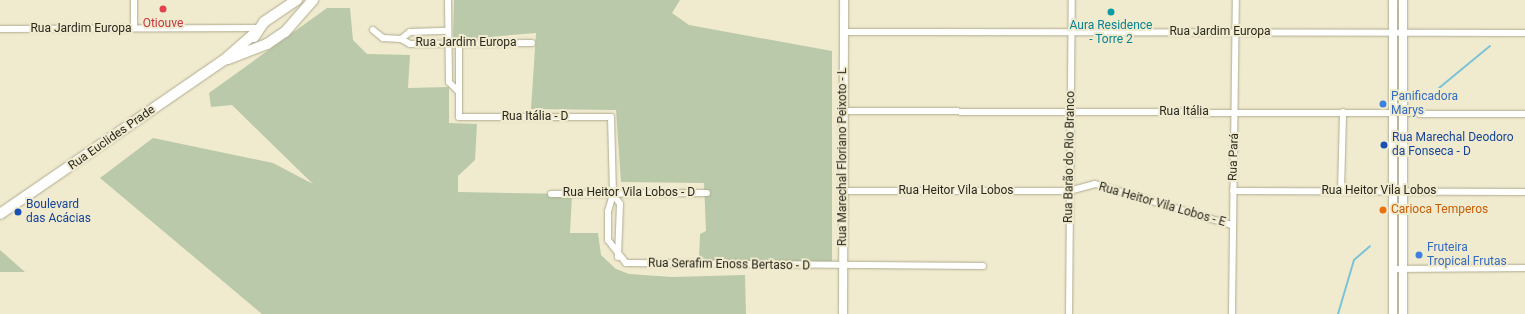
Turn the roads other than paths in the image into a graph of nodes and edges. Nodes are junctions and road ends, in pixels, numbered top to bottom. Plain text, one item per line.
1 (134, 0) edge
2 (297, 0) edge
3 (313, 0) edge
4 (448, 0) edge
5 (844, 0) edge
6 (1072, 0) edge
7 (1236, 0) edge
8 (1393, 0) edge
9 (1403, 0) edge
10 (278, 13) junction
11 (288, 27) junction
12 (134, 28) junction
13 (0, 29) edge
14 (257, 30) junction
15 (372, 30) dead end
16 (448, 31) junction
17 (410, 32) junction
18 (844, 32) junction
19 (1072, 32) junction
20 (1236, 32) junction
21 (1393, 33) junction
22 (1403, 33) junction
23 (1525, 33) edge
24 (401, 39) junction
25 (532, 43) dead end
26 (410, 44) junction
27 (448, 44) junction
28 (459, 44) junction
29 (263, 46) junction
30 (223, 61) junction
31 (459, 92) junction
32 (843, 111) junction
33 (1071, 111) junction
34 (1343, 112) junction
35 (1236, 113) junction
36 (1393, 113) junction
37 (1403, 113) junction
38 (1525, 114) edge
39 (843, 191) junction
40 (1069, 191) junction
41 (1233, 191) junction
42 (1341, 191) junction
43 (1393, 191) junction
44 (1403, 191) junction
45 (1525, 192) edge
46 (708, 193) dead end
47 (551, 194) dead end
48 (613, 194) junction
49 (0, 214) edge
50 (1232, 225) junction
51 (618, 257) junction
52 (983, 266) dead end
53 (843, 267) junction
54 (1525, 268) edge
55 (1393, 269) junction
56 (1403, 269) junction
57 (843, 314) edge
58 (1069, 314) edge
59 (1232, 314) edge
60 (1393, 314) edge
61 (1403, 314) edge

1 - 12 street
2 - 10 main road, Rua Euclides Prade
3 - 11 main road, Rua Euclides Prade
4 - 16 street
5 - 18 street, Rua Marechal Floriano Peixoto - L
6 - 19 street, Rua Barão do Rio Branco
7 - 20 street, Rua Pará
8 - 21 street
9 - 22 street
10 - 11 main road
10 - 14 main road, Rua Euclides Prade
11 - 29 main road, Rua Euclides Prade
12 - 13 street, Rua Jardim Europa
12 - 14 street, Rua Jardim Europa
14 - 29 main road
14 - 30 main road, Rua Euclides Prade
15 - 24 street, Rua Jardim Europa
16 - 17 street, Rua Jardim Europa
16 - 27 street
17 - 24 street, Rua Jardim Europa
17 - 26 street
18 - 19 street, Rua Jardim Europa
18 - 32 street, Rua Marechal Floriano Peixoto - L
19 - 20 street, Rua Jardim Europa
19 - 33 street, Rua Barão do Rio Branco
20 - 21 street, Rua Jardim Europa
20 - 35 street, Rua Pará
21 - 22 street, Rua Jardim Europa
21 - 36 street
22 - 23 street, Rua Jardim Europa
22 - 37 street
24 - 26 street, Rua Jardim Europa
25 - 28 street, Rua Jardim Europa
26 - 27 street, Rua Jardim Europa
27 - 28 street, Rua Jardim Europa
27 - 31 street
28 - 31 street
29 - 30 main road, Rua Euclides Prade
30 - 49 main road, Rua Euclides Prade
31 - 48 street, Rua Itália - D
32 - 33 street, Rua Itália
32 - 39 street, Rua Marechal Floriano Peixoto - L
33 - 35 street, Rua Itália
33 - 40 street, Rua Barão do Rio Branco
34 - 35 street, Rua Itália
34 - 36 street, Rua Itália
34 - 42 street
35 - 41 street, Rua Pará
36 - 37 street, Rua Itália
36 - 43 street
37 - 38 street, Rua Itália
37 - 44 street
39 - 40 street, Rua Heitor Vila Lobos
39 - 53 street, Rua Marechal Floriano Peixoto - L
40 - 50 street, Rua Heitor Vila Lobos - E
40 - 58 street, Rua Barão do Rio Branco
41 - 42 street, Rua Heitor Vila Lobos
41 - 50 street, Rua Pará
42 - 43 street, Rua Heitor Vila Lobos
43 - 44 street, Rua Heitor Vila Lobos
43 - 55 street
44 - 45 street, Rua Heitor Vila Lobos
44 - 56 street
46 - 48 street, Rua Heitor Vila Lobos - D
47 - 48 street, Rua Heitor Vila Lobos - D
48 - 51 street
48 - 51 street
50 - 59 street, Rua Pará
51 - 53 street, Rua Serafim Enoss Bertaso - D
52 - 53 street, Rua Serafim Enoss Bertaso - D
53 - 57 street, Rua Marechal Floriano Peixoto - L
54 - 56 street
55 - 56 street
55 - 60 street
56 - 61 street

